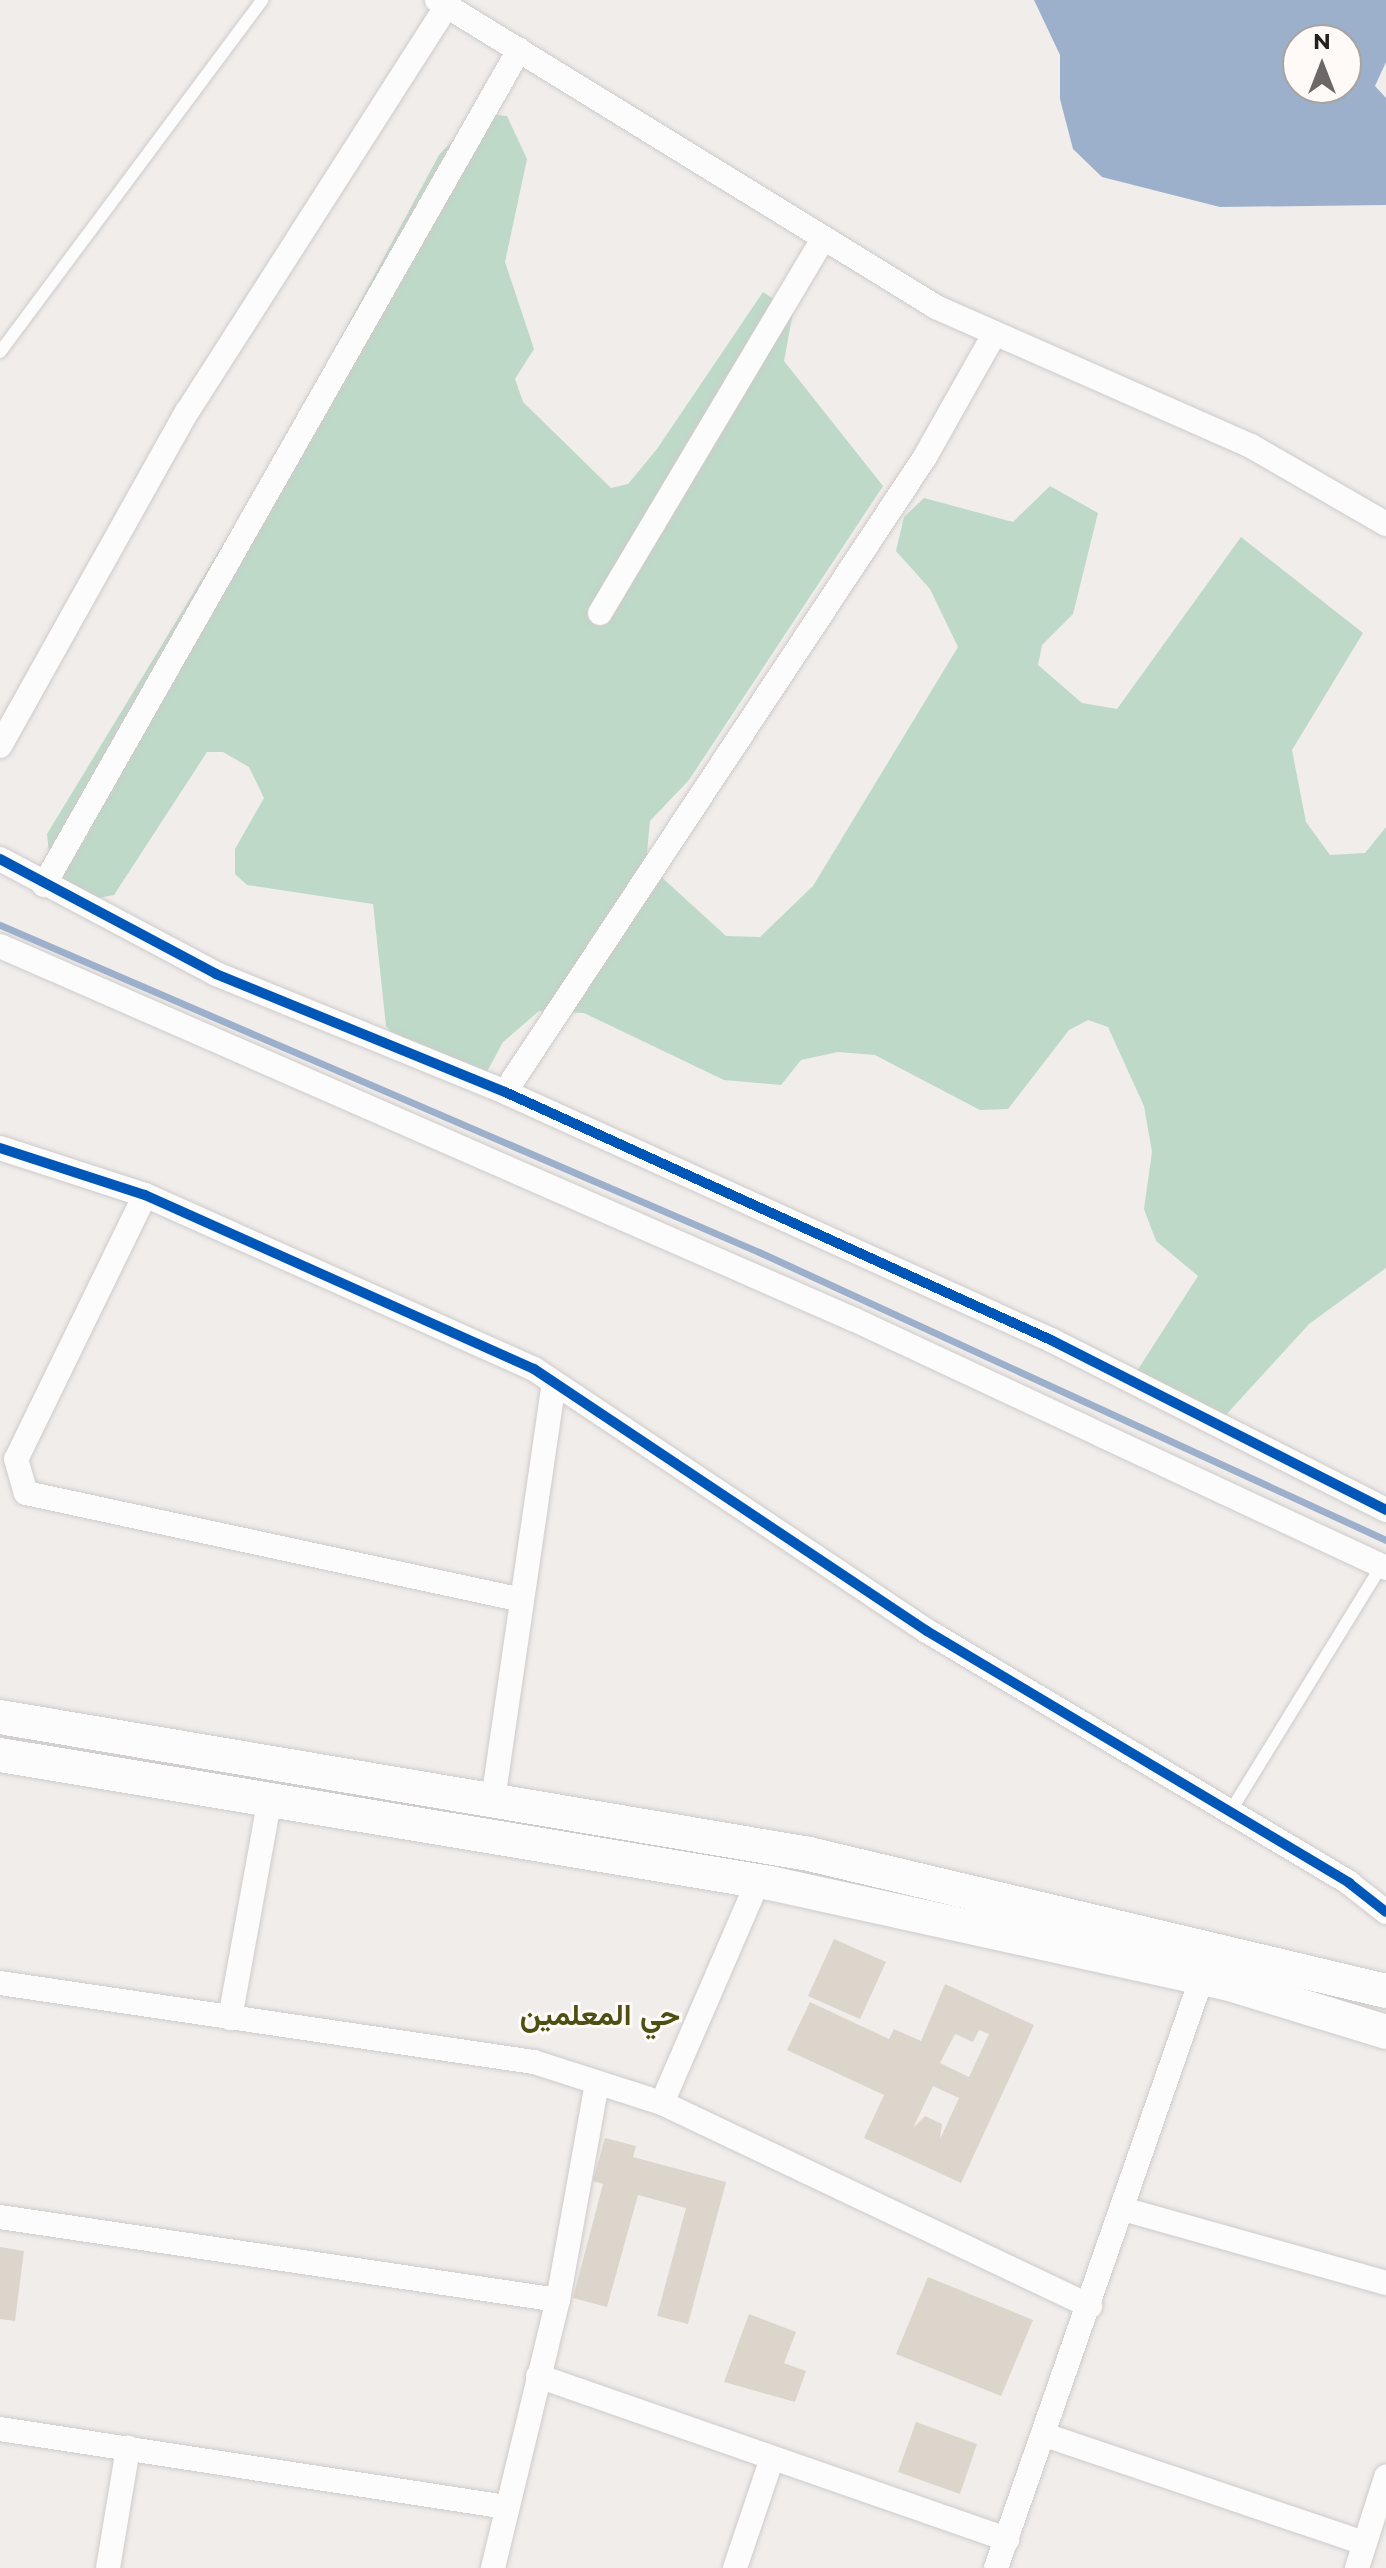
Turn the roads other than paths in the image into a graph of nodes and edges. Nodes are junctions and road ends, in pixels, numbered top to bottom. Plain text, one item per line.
1 (262, 0) edge
2 (442, 2) edge
3 (519, 50) junction
4 (823, 239) junction
5 (995, 333) junction
6 (0, 352) edge
7 (1386, 524) edge
8 (600, 613) dead end
9 (0, 746) edge
10 (0, 859) edge
11 (44, 885) junction
12 (0, 946) edge
13 (505, 1092) junction
14 (0, 1148) edge
15 (145, 1195) junction
16 (554, 1383) junction
17 (1386, 1510) edge
18 (1384, 1564) edge
19 (522, 1600) junction
20 (0, 1717) edge
21 (0, 1755) edge
22 (270, 1798) junction
23 (493, 1800) junction
24 (1230, 1812) junction
25 (758, 1881) junction
26 (1386, 1912) edge
27 (1202, 1977) junction
28 (0, 1983) edge
29 (1386, 1991) edge
30 (230, 2018) junction
31 (1386, 2032) edge
32 (597, 2083) junction
33 (662, 2103) junction
34 (1123, 2209) junction
35 (0, 2217) edge
36 (1386, 2283) edge
37 (558, 2300) junction
38 (1090, 2306) junction
39 (538, 2376) junction
40 (0, 2429) edge
41 (1045, 2435) junction
42 (128, 2448) junction
43 (772, 2458) junction
44 (1386, 2477) edge
45 (506, 2507) junction
46 (1007, 2539) junction
47 (1364, 2543) junction
48 (108, 2568) edge
49 (493, 2568) edge
50 (735, 2568) edge
51 (996, 2568) edge
52 (1357, 2568) edge

1 - 6 lane
2 - 3 street
2 - 9 street
3 - 4 street
3 - 11 street
4 - 5 street
4 - 8 street
5 - 7 street
5 - 13 street
10 - 11 street
11 - 13 street
12 - 18 street
13 - 17 street
14 - 15 street
15 - 16 street
15 - 19 street
16 - 19 street
16 - 24 street
18 - 24 lane
19 - 23 street
20 - 23 main road
21 - 22 main road
22 - 25 main road
22 - 30 street
23 - 29 main road
24 - 26 street
25 - 27 main road
25 - 33 street
27 - 31 main road
27 - 34 street
28 - 30 street
30 - 32 street
32 - 33 street
32 - 37 street
33 - 38 street
34 - 36 street
34 - 38 street
35 - 37 street
37 - 39 street
38 - 41 street
39 - 43 street
39 - 45 street
40 - 42 street
41 - 46 street
41 - 47 street
42 - 45 street
42 - 48 street
43 - 46 street
43 - 50 street
44 - 47 street
45 - 49 street
46 - 51 street
47 - 52 street

